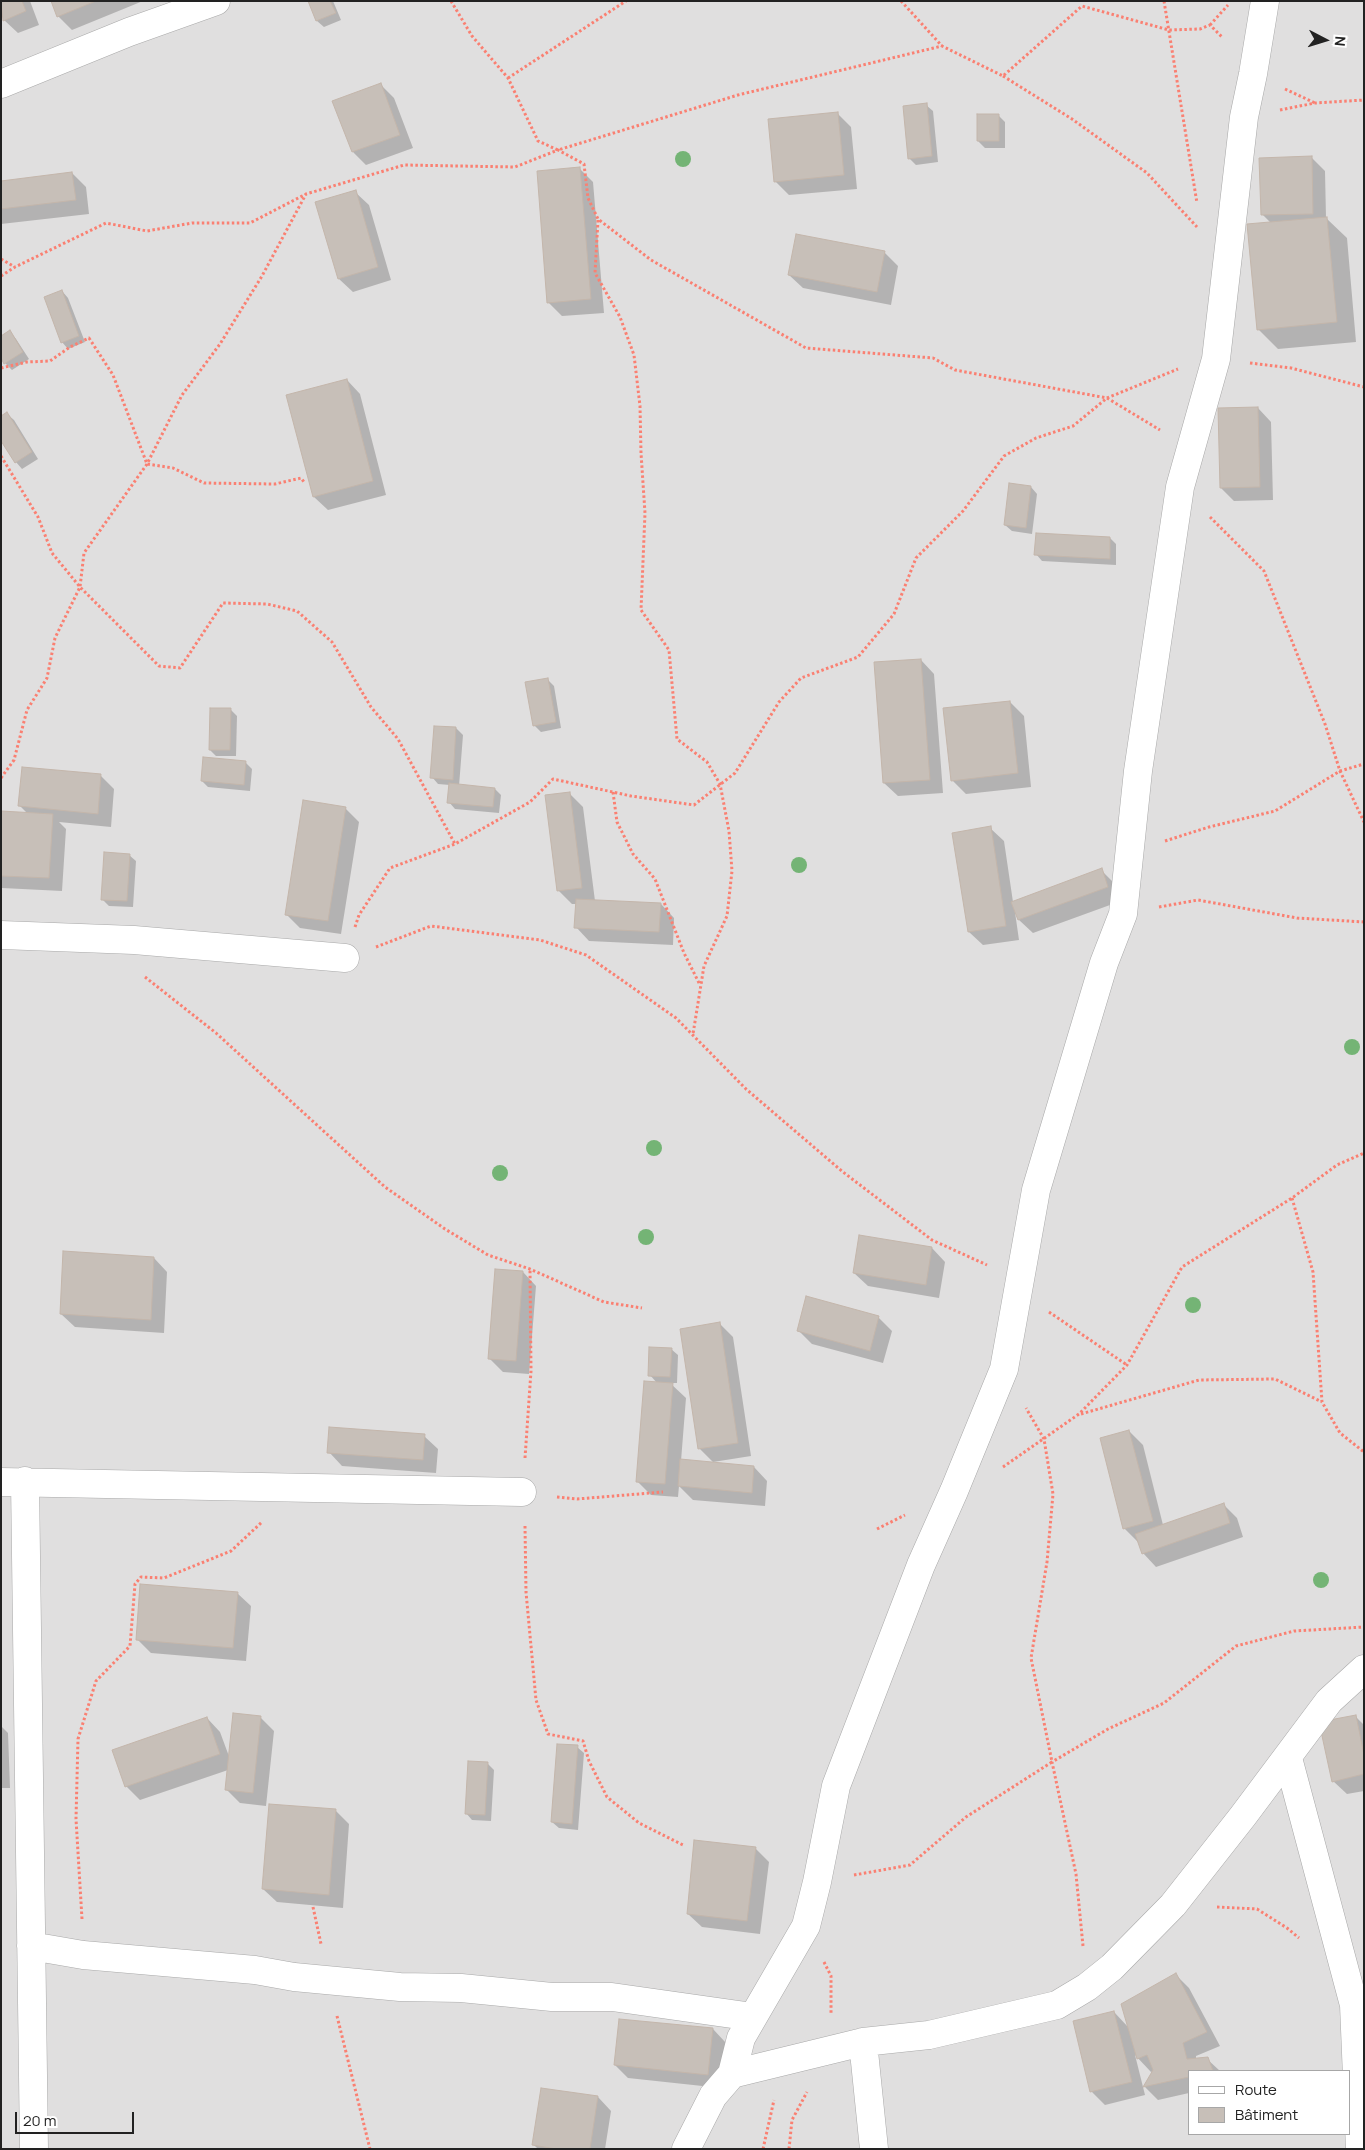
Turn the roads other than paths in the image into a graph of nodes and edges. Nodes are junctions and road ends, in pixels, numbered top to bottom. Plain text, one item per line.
1 (216, 1) edge
2 (1265, 1) edge
3 (1, 84) edge
4 (1, 935) edge
5 (345, 958) road end
6 (13, 1482) edge
7 (522, 1492) road end
8 (1364, 1669) edge
9 (1288, 1758) junction
10 (31, 1946) junction
11 (753, 2018) junction
12 (863, 2042) junction
13 (732, 2074) junction
14 (34, 2149) edge
15 (686, 2149) edge
16 (874, 2149) edge
17 (1360, 2149) edge

1 - 3 street
2 - 11 street
4 - 5 street
6 - 7 street
6 - 10 street
8 - 9 street
9 - 12 street
9 - 17 street
10 - 11 street
10 - 14 street
11 - 13 street
12 - 13 street
12 - 16 street
13 - 15 street

